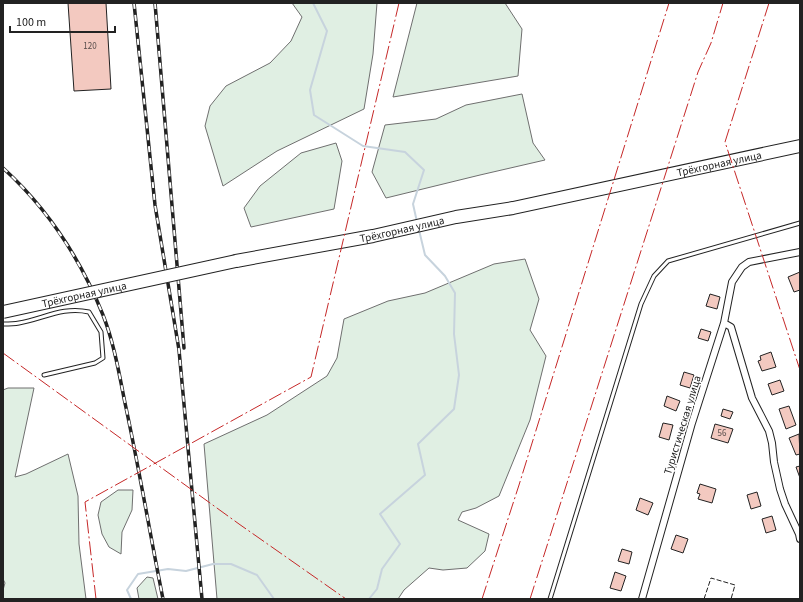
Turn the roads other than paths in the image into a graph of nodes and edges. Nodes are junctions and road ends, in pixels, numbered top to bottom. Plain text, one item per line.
1 (800, 146) edge
2 (800, 223) edge
3 (800, 252) edge
4 (3, 312) edge
5 (724, 323) junction
6 (3, 324) edge
7 (44, 375) dead end
8 (800, 535) edge
9 (550, 599) edge
10 (642, 599) edge

1 - 4 highway, Трёхгорная улица, bridge
2 - 9 lane
3 - 5 street, Туристическая улица
5 - 8 street
5 - 10 street, Туристическая улица
6 - 7 lane

